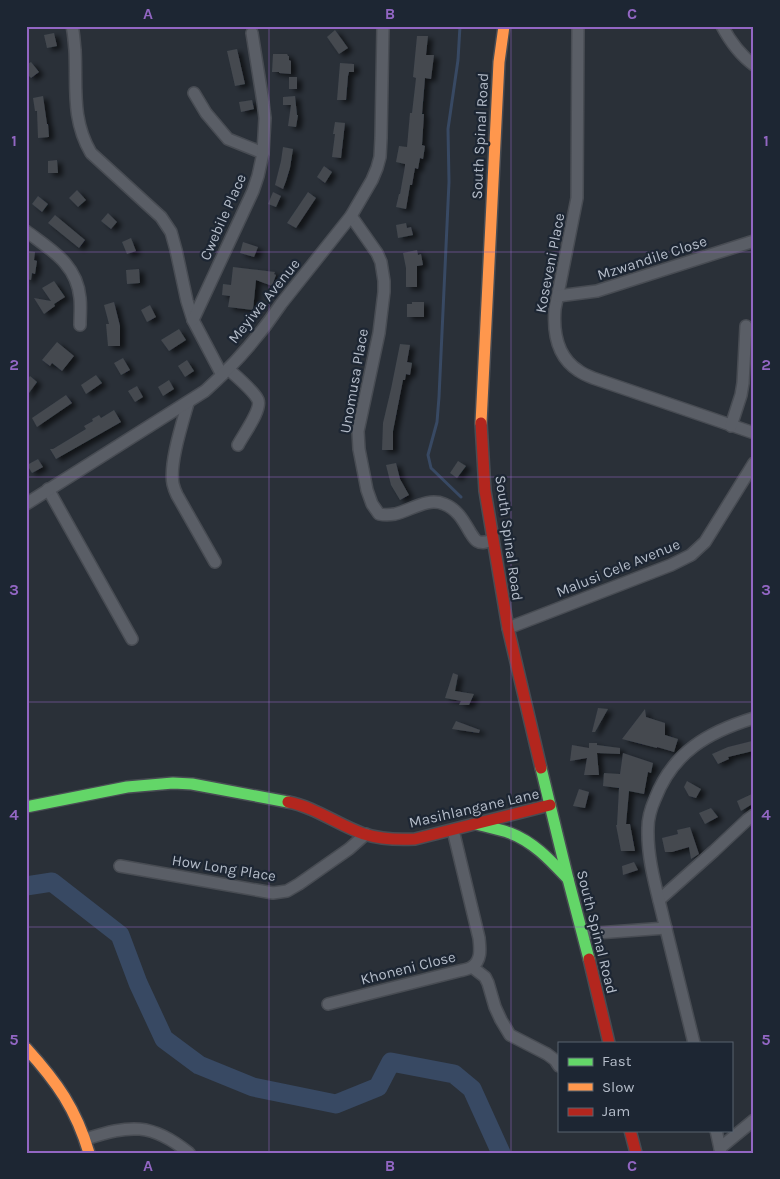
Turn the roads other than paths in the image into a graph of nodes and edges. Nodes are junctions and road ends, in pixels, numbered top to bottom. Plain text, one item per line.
1 (72, 26) edge
2 (504, 26) edge
3 (578, 26) edge
4 (722, 26) edge
5 (380, 29) edge
6 (252, 32) dead end
7 (754, 65) edge
8 (194, 93) dead end
9 (263, 153) junction
10 (351, 216) junction
11 (26, 231) edge
12 (754, 241) edge
13 (558, 296) junction
14 (193, 320) junction
15 (80, 325) dead end
16 (746, 326) dead end
17 (225, 372) junction
18 (188, 403) junction
19 (731, 426) junction
20 (754, 433) edge
21 (238, 445) dead end
22 (754, 463) edge
23 (48, 489) junction
24 (26, 504) edge
25 (492, 540) junction
26 (215, 562) dead end
27 (508, 628) junction
28 (132, 639) dead end
29 (754, 718) edge
30 (550, 805) junction
31 (26, 807) edge
32 (754, 815) edge
33 (475, 824) junction
34 (453, 830) junction
35 (366, 834) junction
36 (120, 866) dead end
37 (568, 879) junction
38 (659, 900) junction
39 (666, 928) junction
40 (583, 934) junction
41 (472, 967) junction
42 (328, 1004) dead end
43 (609, 1042) edge
44 (694, 1042) edge
45 (26, 1048) edge
46 (558, 1064) edge
47 (754, 1120) edge
48 (630, 1132) edge
49 (716, 1132) edge
50 (86, 1139) junction
51 (721, 1150) edge
52 (186, 1151) edge
53 (89, 1153) edge
54 (636, 1153) edge

1 - 14 street
2 - 25 street, South Spinal Road
3 - 13 street, Koseveni Place
4 - 7 street
5 - 10 street, Meyiwa Avenue
6 - 9 street, Cwebile Place
8 - 9 street
9 - 14 street, Cwebile Place
10 - 17 street, Meyiwa Avenue
10 - 25 street, Unomusa Place
11 - 15 street
12 - 13 street, Mzwandile Close
13 - 19 street, Koseveni Place
14 - 17 street
16 - 19 street
17 - 18 street, Meyiwa Avenue
17 - 21 street
18 - 23 street, Meyiwa Avenue
18 - 26 street
19 - 20 street, Koseveni Place
22 - 27 street, Malusi Cele Avenue
23 - 24 street, Meyiwa Avenue
23 - 28 street
25 - 27 street, South Spinal Road
27 - 30 street, South Spinal Road
29 - 38 street
30 - 33 street, Masihlangane Lane
30 - 37 street, South Spinal Road
31 - 35 street, Masihlangane Lane
32 - 38 street
33 - 34 street, Masihlangane Lane
33 - 37 street
34 - 35 street, Masihlangane Lane
34 - 41 street, Khoneni Close
35 - 36 street, How Long Place
37 - 40 street, South Spinal Road
38 - 39 street
39 - 40 street
39 - 44 street
40 - 43 street, South Spinal Road
41 - 42 street, Khoneni Close
41 - 46 street
45 - 50 street
47 - 51 street
48 - 54 street
49 - 51 street
50 - 52 street
50 - 53 street

